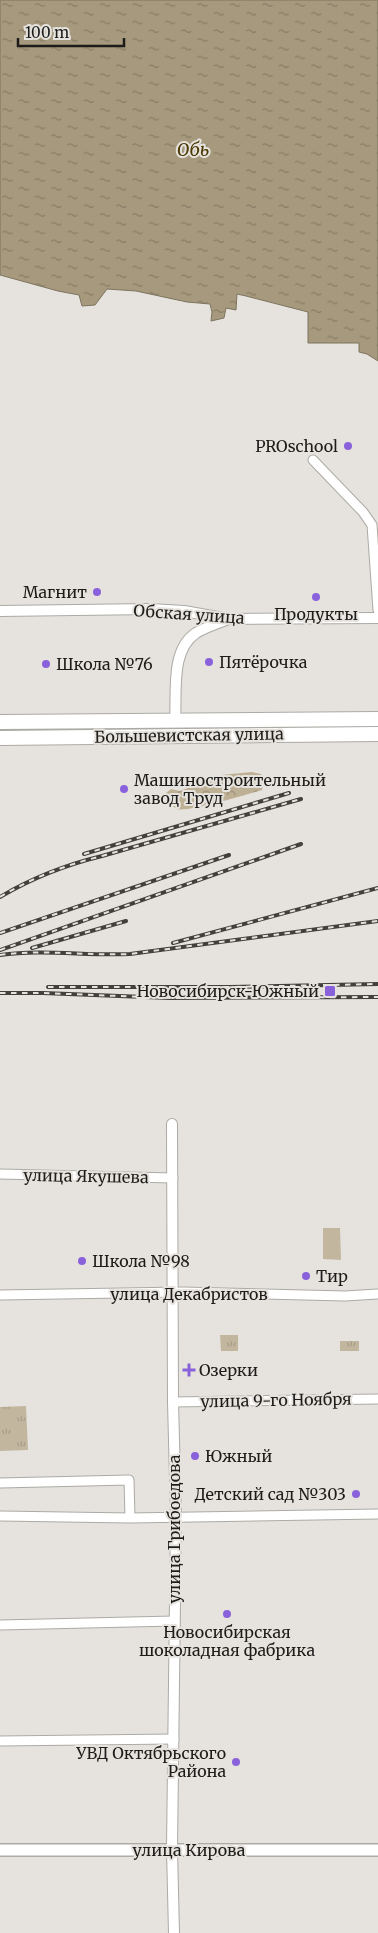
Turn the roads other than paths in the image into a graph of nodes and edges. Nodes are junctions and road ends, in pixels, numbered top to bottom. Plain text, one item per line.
1 (312, 460) dead end
2 (376, 539) edge
3 (378, 610) edge
4 (0, 611) edge
5 (378, 618) edge
6 (229, 619) junction
7 (378, 719) edge
8 (175, 721) junction
9 (0, 722) edge
10 (378, 734) edge
11 (0, 738) edge
12 (172, 1124) dead end
13 (0, 1174) edge
14 (173, 1178) junction
15 (172, 1292) junction
16 (378, 1294) edge
17 (0, 1296) edge
18 (378, 1399) edge
19 (173, 1402) junction
20 (0, 1482) edge
21 (378, 1514) edge
22 (0, 1516) edge
23 (176, 1517) junction
24 (130, 1518) junction
25 (174, 1621) junction
26 (0, 1625) edge
27 (174, 1739) junction
28 (0, 1741) edge
29 (0, 1850) edge
30 (172, 1850) junction
31 (378, 1850) edge
32 (174, 1933) edge

1 - 2 street
2 - 3 street
4 - 6 street, Обская улица
5 - 6 street, Обская улица
6 - 8 street
7 - 8 highway, Большевистская улица
8 - 9 highway, Большевистская улица
10 - 11 highway, Большевистская улица
12 - 14 street, улица Грибоедова
13 - 14 street, улица Якушева
14 - 15 street, улица Грибоедова
15 - 16 street, улица Декабристов
15 - 17 street, улица Декабристов
15 - 19 street, улица Грибоедова
18 - 19 street, улица 9-го Ноября
19 - 23 street, улица Грибоедова
20 - 24 street
21 - 23 street
22 - 24 street
23 - 24 street
23 - 25 street, улица Грибоедова
25 - 26 street
25 - 27 street, улица Грибоедова
27 - 28 street
27 - 30 street, улица Грибоедова
29 - 30 main road, улица Кирова
30 - 31 main road, улица Кирова
30 - 32 street, улица Грибоедова

